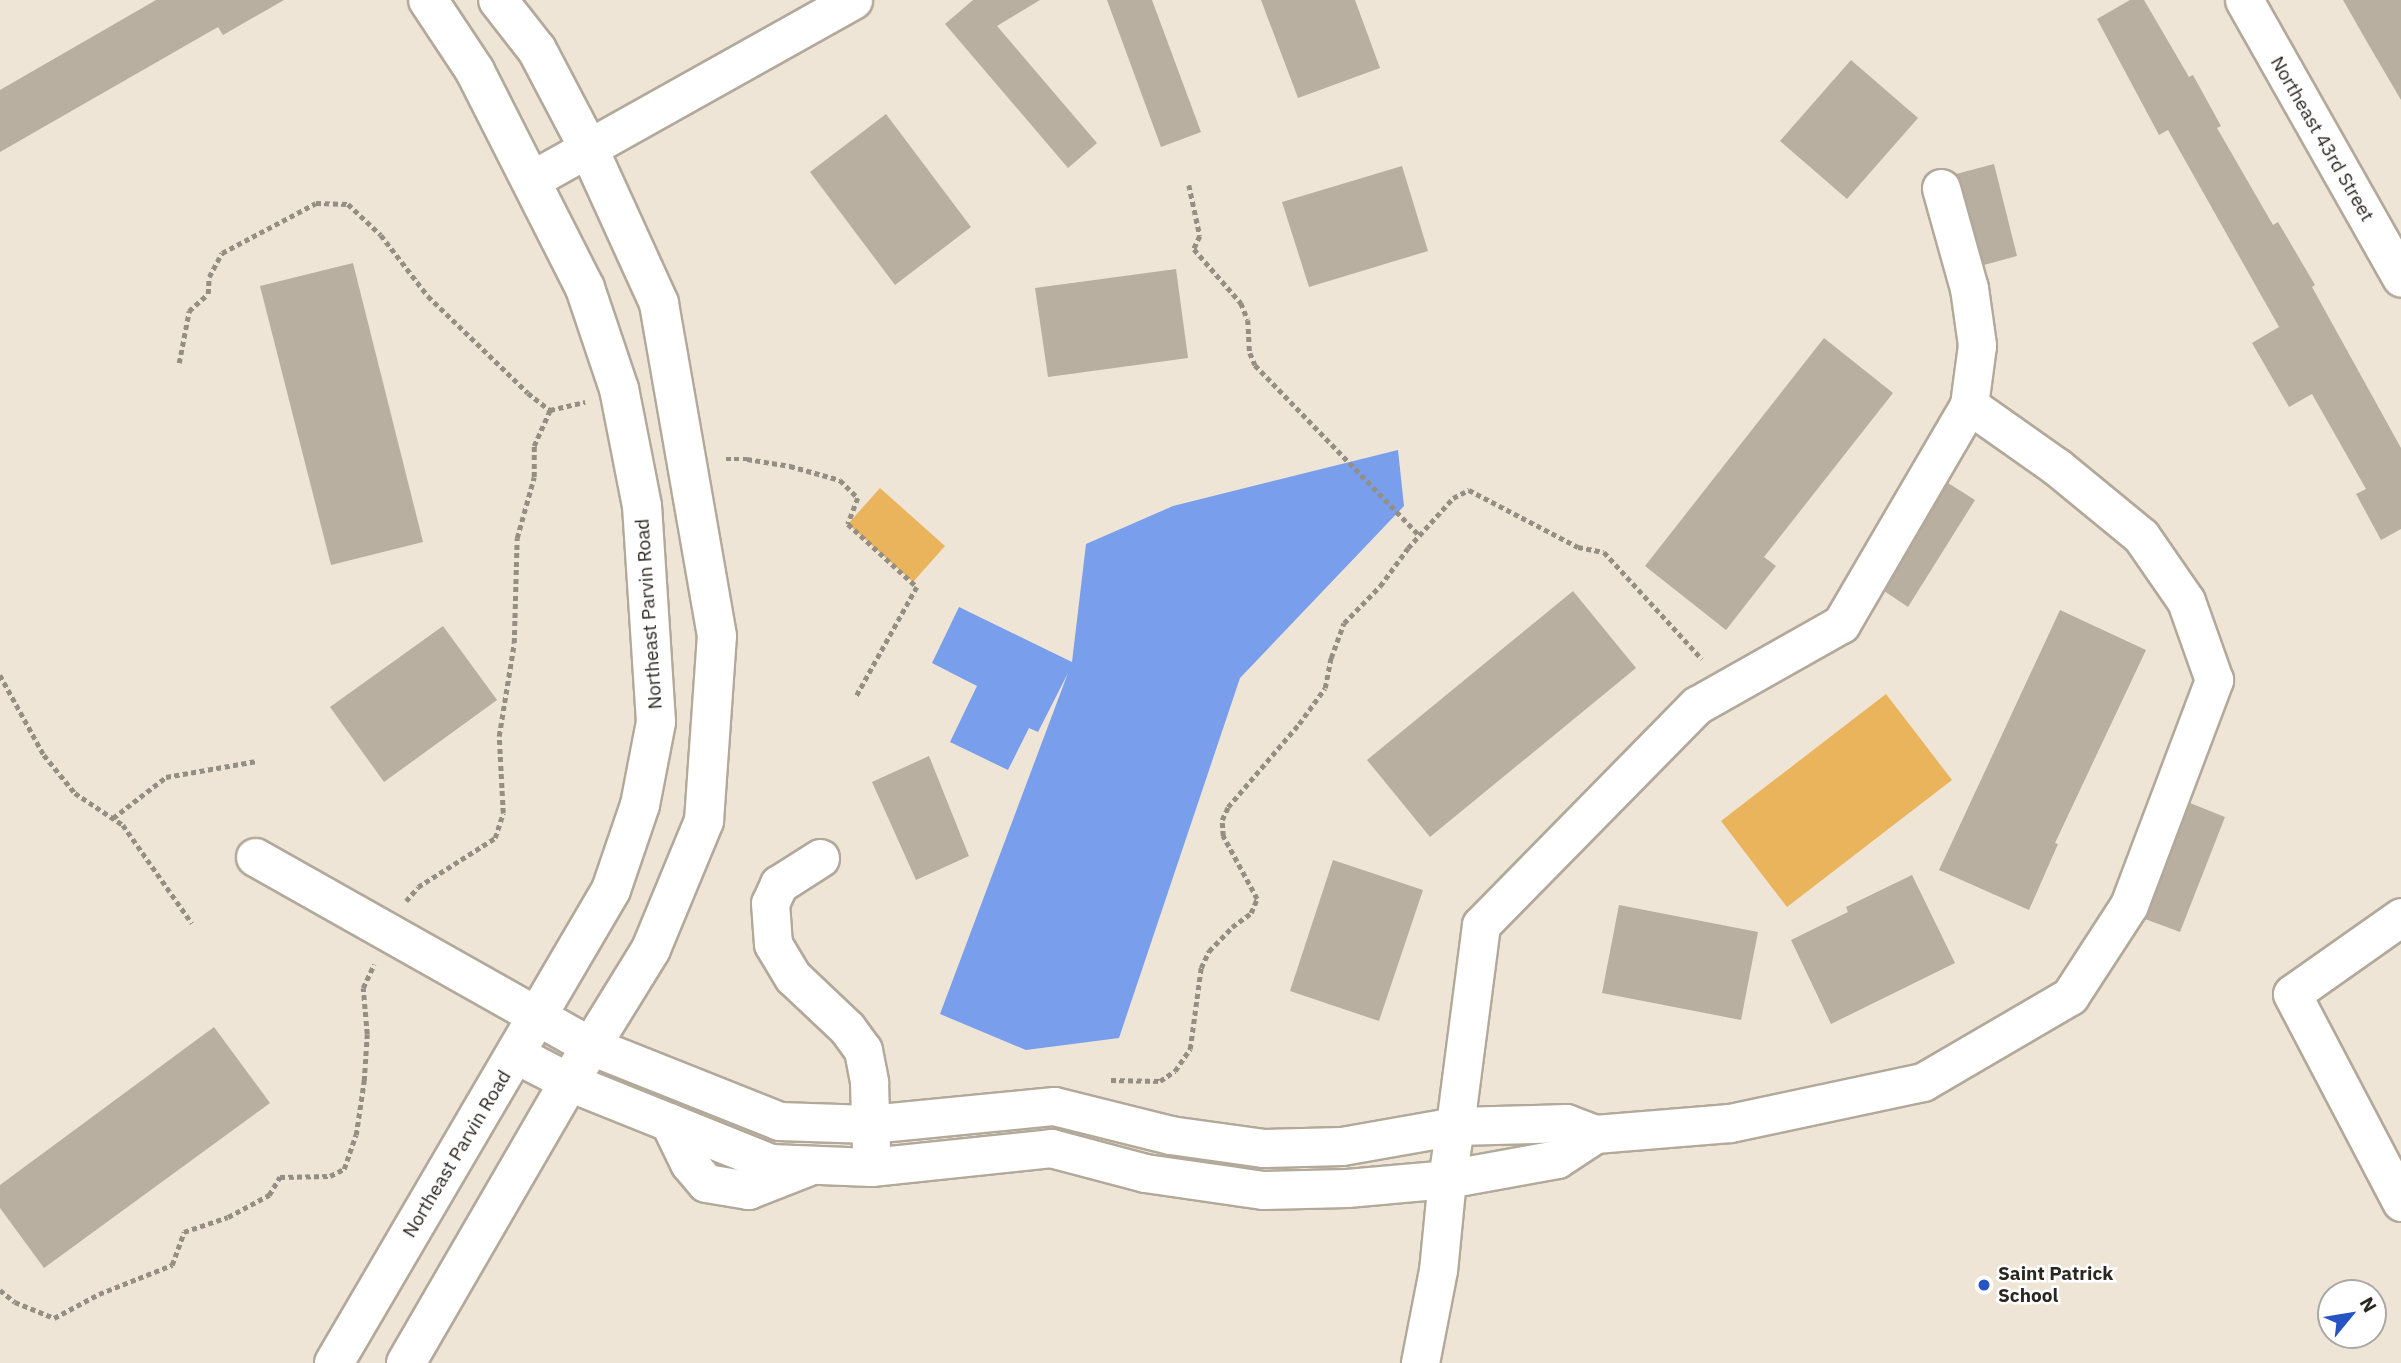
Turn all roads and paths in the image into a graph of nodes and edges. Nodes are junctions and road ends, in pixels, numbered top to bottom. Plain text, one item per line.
1 (428, 0) edge
2 (498, 0) edge
3 (853, 0) edge
4 (2244, 0) edge
5 (588, 147) junction
6 (531, 180) junction
7 (1189, 185) dead end
8 (1941, 188) dead end
9 (2401, 278) edge
10 (179, 363) dead end
11 (587, 401) dead end
12 (1969, 405) junction
13 (550, 411) junction
14 (714, 460) dead end
15 (1419, 535) junction
16 (0, 675) edge
17 (1725, 690) junction
18 (856, 696) dead end
19 (257, 761) dead end
20 (113, 818) junction
21 (255, 857) dead end
22 (820, 858) dead end
23 (2401, 916) edge
24 (192, 923) dead end
25 (387, 932) junction
26 (538, 1018) junction
27 (591, 1046) junction
28 (517, 1055) junction
29 (1102, 1079) dead end
30 (569, 1082) junction
31 (706, 1092) junction
32 (870, 1124) junction
33 (1455, 1126) junction
34 (680, 1127) junction
35 (1595, 1134) junction
36 (872, 1167) junction
37 (1447, 1179) junction
38 (2401, 1202) edge
39 (0, 1290) edge
40 (334, 1363) edge
41 (406, 1363) edge
42 (1420, 1363) edge

1 - 6 main road, Northeast Parvin Road
2 - 5 main road
3 - 5 street
4 - 9 street, Northeast 43rd Street
5 - 6 street
5 - 27 main road
6 - 26 main road, Northeast Parvin Road
7 - 15 path
8 - 12 street
10 - 13 path
11 - 13 path
12 - 17 street
12 - 35 street
13 - 25 path
14 - 18 path
15 - 17 path
15 - 29 path
16 - 20 path
17 - 33 street
19 - 20 path
20 - 24 path
21 - 25 street
22 - 32 street
23 - 38 street
25 - 26 street
25 - 39 path
26 - 27 street
26 - 28 main road, Northeast Parvin Road
27 - 30 main road
27 - 31 street
28 - 30 street
28 - 40 main road, Northeast Parvin Road
30 - 34 street
30 - 41 main road
31 - 32 street
31 - 34 street
32 - 33 street
32 - 36 street
33 - 35 street
33 - 37 street
34 - 36 street
35 - 37 street
36 - 37 street
37 - 42 street

